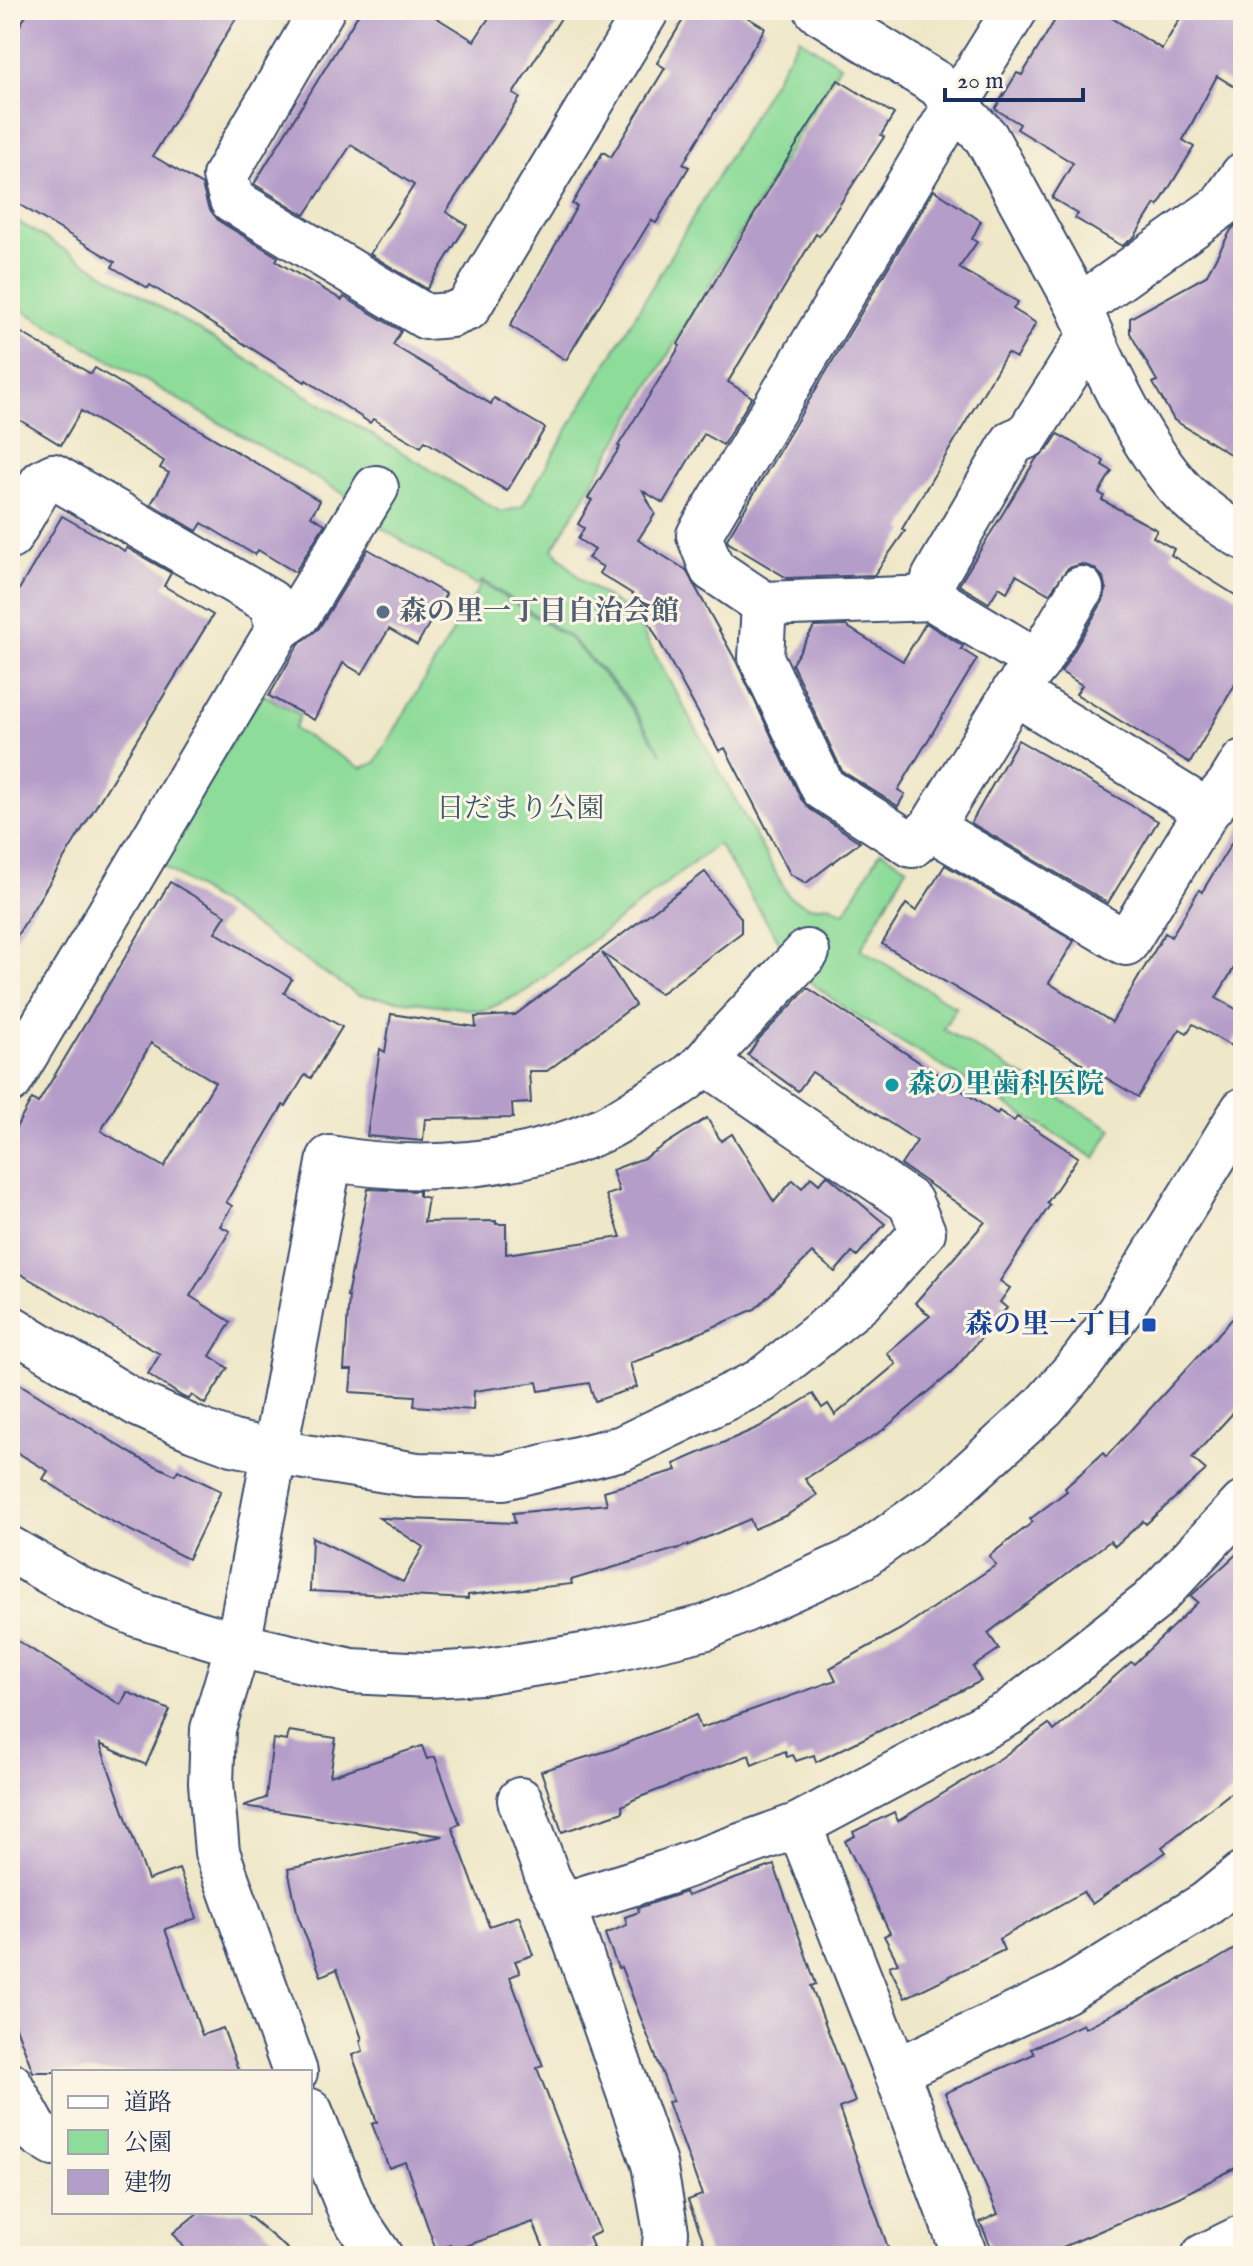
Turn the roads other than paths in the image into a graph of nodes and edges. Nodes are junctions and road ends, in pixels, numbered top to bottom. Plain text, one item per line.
1 (322, 10) edge
2 (647, 10) edge
3 (817, 10) edge
4 (1015, 10) edge
5 (955, 106) junction
6 (1243, 175) edge
7 (1085, 321) junction
8 (376, 488) dead end
9 (10, 537) edge
10 (1243, 537) edge
11 (1081, 589) dead end
12 (932, 598) junction
13 (764, 604) junction
14 (279, 628) junction
15 (1026, 677) junction
16 (1243, 762) edge
17 (1207, 811) junction
18 (931, 828) junction
19 (807, 952) dead end
20 (707, 1063) junction
21 (10, 1081) edge
22 (1243, 1110) edge
23 (10, 1327) edge
24 (274, 1452) junction
25 (1243, 1504) edge
26 (10, 1549) edge
27 (238, 1645) junction
28 (520, 1800) dead end
29 (799, 1825) junction
30 (1243, 1874) edge
31 (563, 1905) junction
32 (294, 2070) edge
33 (896, 2071) junction
34 (10, 2084) edge
35 (312, 2116) edge
36 (52, 2143) edge
37 (1243, 2237) edge
38 (380, 2256) edge
39 (664, 2256) edge
40 (965, 2256) edge
41 (1204, 2256) edge

1 - 2 street
3 - 5 street
4 - 5 street
5 - 7 street
5 - 13 street
6 - 7 street
7 - 10 street
7 - 12 street
8 - 14 street
9 - 14 street
11 - 15 street
12 - 13 street
12 - 15 street
13 - 18 street
14 - 21 street
15 - 17 street
15 - 18 street
16 - 17 street
17 - 18 street
19 - 20 street
20 - 24 street
20 - 24 street
22 - 27 street
23 - 24 street
24 - 27 street
25 - 29 street
26 - 27 street
27 - 32 street
28 - 31 street
29 - 31 street
29 - 33 street
30 - 33 street
31 - 39 street
33 - 40 street
34 - 36 street
35 - 38 street
37 - 41 street

